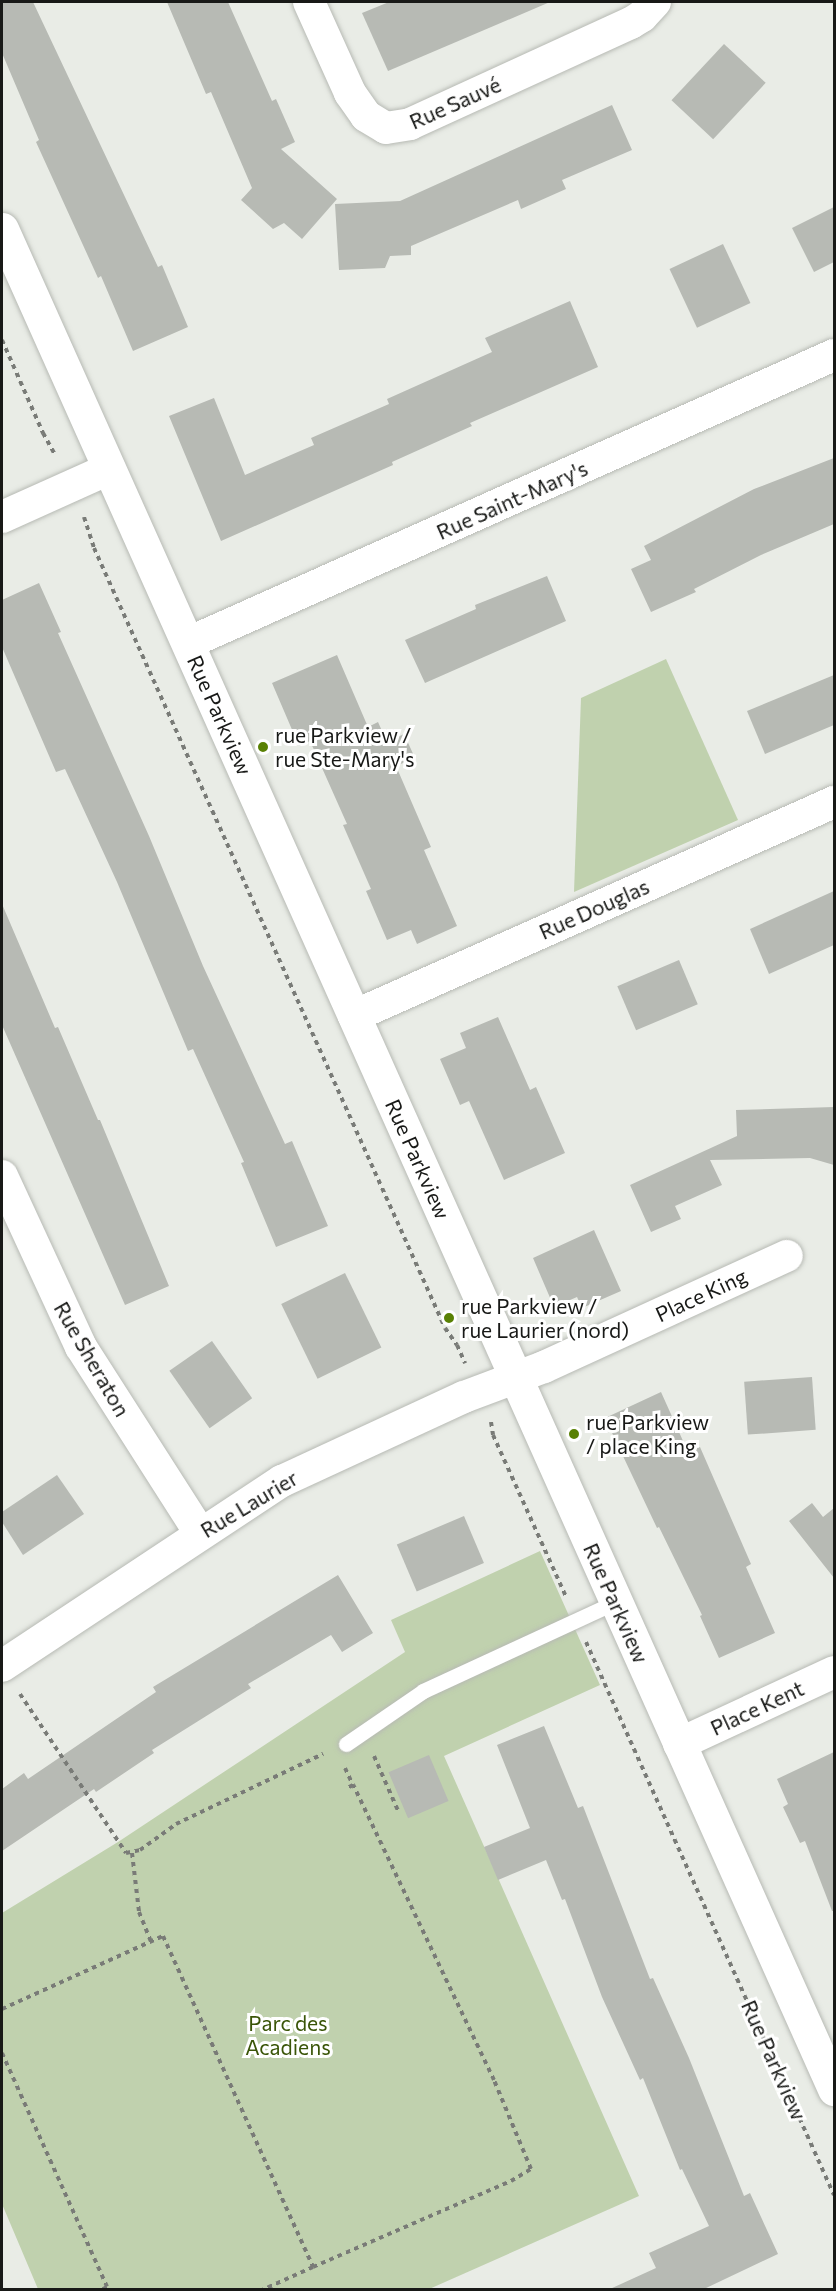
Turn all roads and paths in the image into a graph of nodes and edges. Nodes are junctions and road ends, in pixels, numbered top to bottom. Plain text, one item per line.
1 (309, 2) edge
2 (655, 2) edge
3 (2, 229) edge
4 (2, 340) edge
5 (834, 355) edge
6 (51, 443) dead end
7 (109, 469) junction
8 (2, 517) edge
9 (90, 530) dead end
10 (188, 643) junction
11 (180, 717) dead end
12 (172, 720) junction
13 (834, 802) edge
14 (354, 1016) junction
15 (321, 1031) dead end
16 (313, 1034) junction
17 (2, 1176) edge
18 (787, 1256) dead end
19 (457, 1345) dead end
20 (515, 1377) junction
21 (492, 1425) dead end
22 (200, 1533) junction
23 (544, 1549) dead end
24 (616, 1602) junction
25 (595, 1662) dead end
26 (834, 1672) edge
27 (8, 1676) edge
28 (346, 1744) joint
29 (679, 1744) junction
30 (371, 1749) dead end
31 (646, 1758) dead end
32 (640, 1762) junction
33 (353, 1785) dead end
34 (399, 1796) dead end
35 (393, 1799) junction
36 (399, 1813) dead end
37 (132, 1853) junction
38 (151, 1941) junction
39 (2, 2009) edge
40 (2, 2053) edge
41 (834, 2089) edge
42 (834, 2195) edge
43 (313, 2266) junction
44 (107, 2288) edge
45 (101, 2289) edge
46 (262, 2289) edge

1 - 2 street, Rue Sauvé
3 - 7 street, Rue Parkview
4 - 6 path
5 - 10 street, Rue Saint-Mary's
7 - 8 street
7 - 10 street, Rue Parkview
9 - 12 path
10 - 14 street, Rue Parkview
11 - 12 path
12 - 16 path
13 - 14 street, Rue Douglas
14 - 20 street, Rue Parkview
15 - 16 path
16 - 19 path
17 - 22 street, Rue Sheraton
18 - 20 street, Place King
20 - 22 street, Rue Laurier
20 - 24 street, Rue Parkview
21 - 23 path
22 - 27 street, Rue Laurier
24 - 28 lane
24 - 29 street, Rue Parkview
25 - 32 path, Rue Parkview
26 - 29 street, Place Kent
27 - 37 path
28 - 37 path
29 - 41 street, Rue Parkview
30 - 35 path
31 - 32 path
32 - 42 path, Rue Parkview
33 - 43 path
34 - 35 path
35 - 36 path
37 - 38 path
38 - 39 path
38 - 43 path
40 - 44 path
43 - 46 path
44 - 45 path

